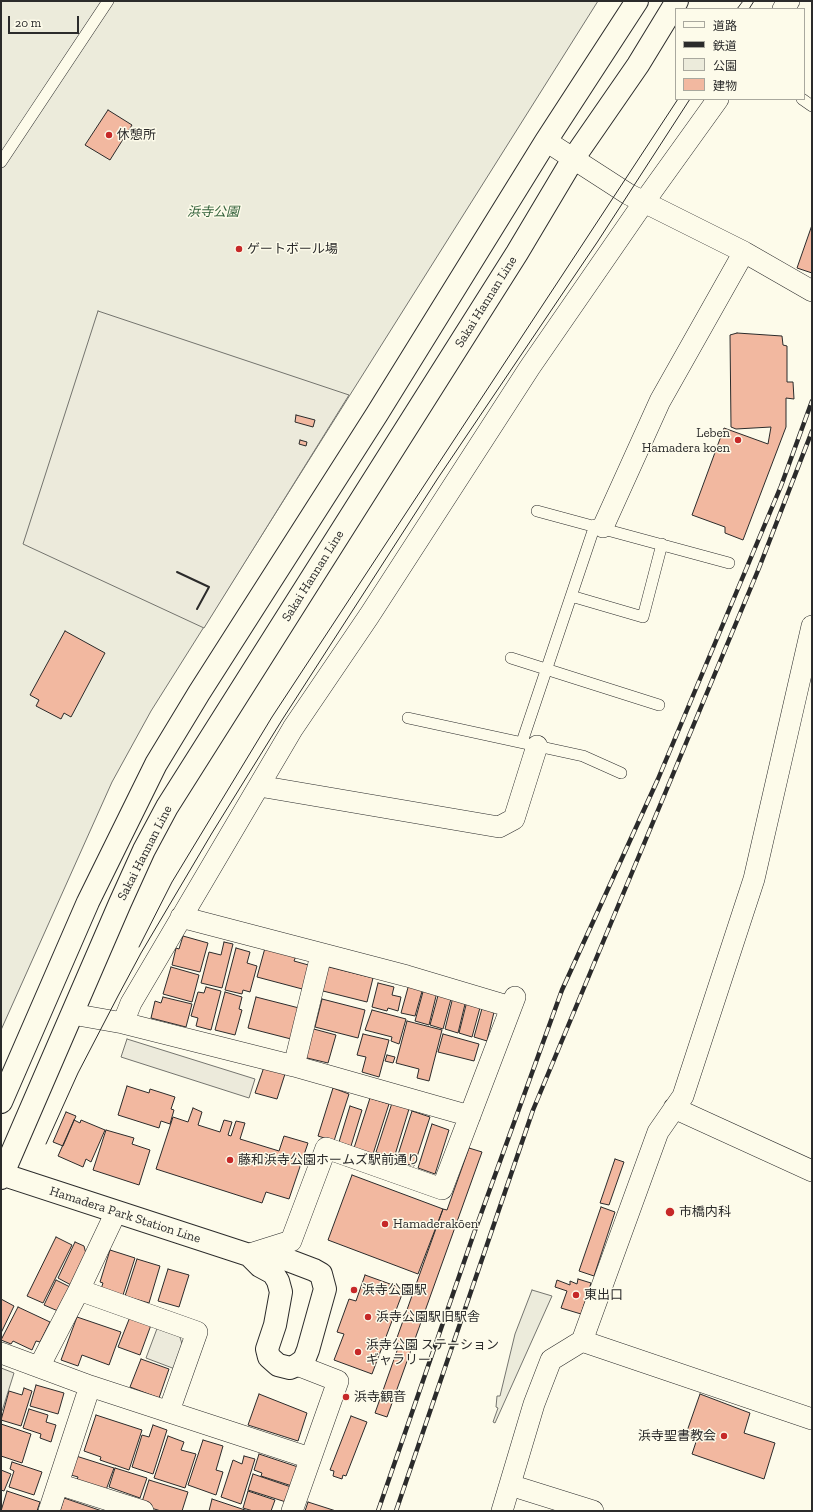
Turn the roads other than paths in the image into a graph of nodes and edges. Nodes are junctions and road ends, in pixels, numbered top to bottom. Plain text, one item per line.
1 (108, 1) edge
2 (637, 1) edge
3 (677, 1) edge
4 (717, 100) edge
5 (803, 100) edge
6 (812, 106) edge
7 (546, 141) junction
8 (573, 159) junction
9 (1, 162) edge
10 (644, 202) junction
11 (744, 252) junction
12 (812, 291) edge
13 (537, 511) dead end
14 (599, 526) junction
15 (662, 544) junction
16 (729, 563) dead end
17 (571, 596) junction
18 (812, 626) edge
19 (511, 658) dead end
20 (546, 669) junction
21 (659, 705) dead end
22 (408, 718) dead end
23 (529, 744) junction
24 (622, 773) dead end
25 (259, 786) junction
26 (181, 917) junction
27 (321, 955) junction
28 (72, 1014) junction
29 (124, 1022) junction
30 (294, 1066) junction
31 (1, 1102) edge
32 (674, 1108) junction
33 (470, 1116) junction
34 (812, 1170) edge
35 (1, 1176) edge
36 (116, 1212) junction
37 (249, 1255) junction
38 (79, 1290) junction
39 (582, 1341) junction
40 (1, 1353) edge
41 (297, 1365) junction
42 (39, 1367) junction
43 (90, 1386) junction
44 (169, 1411) junction
45 (812, 1419) edge
46 (310, 1458) junction
47 (58, 1484) junction
48 (510, 1485) junction
49 (49, 1511) edge
50 (143, 1511) edge
51 (292, 1511) edge
52 (502, 1511) edge
53 (593, 1511) edge

1 - 9 lane
2 - 7 main road
3 - 8 main road, Sakai Hannan Line
4 - 10 street
5 - 6 lane
7 - 8 street
7 - 31 main road
8 - 10 street
8 - 28 main road, Sakai Hannan Line
10 - 11 street
10 - 25 street
11 - 12 street
11 - 14 street
13 - 14 lane
14 - 15 lane
14 - 17 lane
15 - 16 lane
15 - 17 lane
17 - 20 lane
18 - 32 street
19 - 20 lane
20 - 21 lane
20 - 23 lane
22 - 23 lane
23 - 24 lane
23 - 25 street
25 - 26 street
26 - 27 street
26 - 29 street
27 - 30 street
27 - 33 street
28 - 29 street
28 - 35 main road, Sakai Hannan Line
29 - 30 street
30 - 33 street
32 - 34 street
32 - 39 street
33 - 37 street
35 - 36 main road, Hamadera Park Station Line
36 - 37 main road, Hamadera Park Station Line
36 - 38 street
37 - 41 main road, Hamadera Park Station Line
37 - 41 main road, Hamadera Park Station Line
38 - 42 street
38 - 44 street
39 - 45 street
39 - 48 street
40 - 42 street
41 - 46 street
42 - 43 street
43 - 44 street
43 - 47 street
44 - 46 street
46 - 51 street
47 - 49 street
47 - 50 street
48 - 52 street
48 - 53 street

